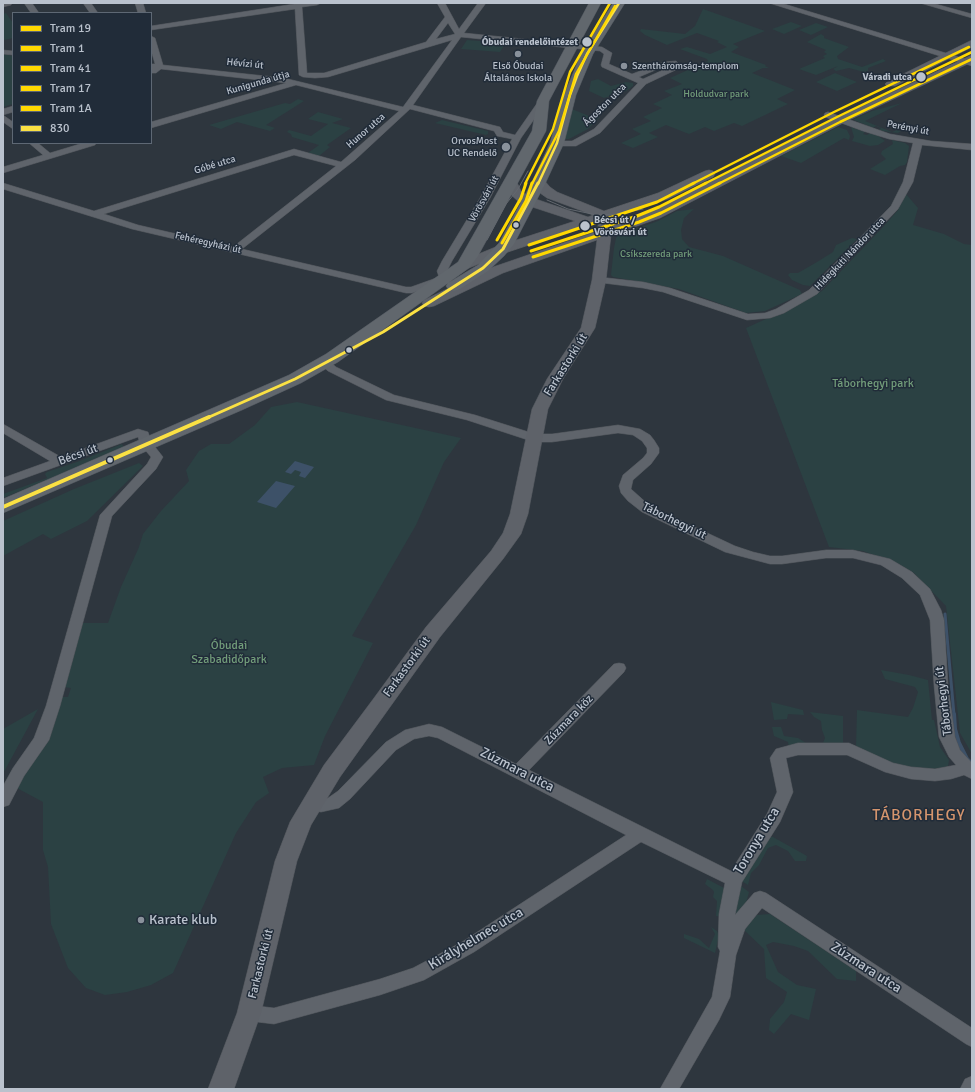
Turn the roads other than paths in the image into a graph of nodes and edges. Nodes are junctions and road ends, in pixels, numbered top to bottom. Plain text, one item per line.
1 (28, 3) edge
2 (87, 3) edge
3 (317, 3) edge
4 (441, 3) edge
5 (482, 3) edge
6 (595, 3) edge
7 (619, 3) edge
8 (773, 3) edge
9 (795, 3) edge
10 (924, 3) edge
11 (298, 4) edge
12 (787, 6) junction
13 (34, 12) edge
14 (93, 12) edge
15 (972, 16) edge
16 (449, 17) junction
17 (152, 28) edge
18 (459, 35) junction
19 (152, 43) edge
20 (972, 43) edge
21 (428, 44) junction
22 (571, 46) junction
23 (590, 48) junction
24 (945, 56) junction
25 (970, 61) edge
26 (152, 66) edge
27 (160, 67) junction
28 (152, 71) edge
29 (303, 75) junction
30 (632, 77) junction
31 (643, 82) junction
32 (297, 83) junction
33 (543, 101) junction
34 (407, 108) junction
35 (828, 115) junction
36 (3, 118) edge
37 (841, 120) junction
38 (12, 125) edge
39 (152, 125) edge
40 (517, 138) junction
41 (918, 142) junction
42 (557, 143) junction
43 (34, 144) edge
44 (89, 144) edge
45 (972, 147) edge
46 (49, 156) junction
47 (733, 162) dead end
48 (342, 165) junction
49 (720, 168) dead end
50 (3, 170) edge
51 (511, 181) junction
52 (539, 182) junction
53 (3, 186) edge
54 (528, 201) junction
55 (558, 211) junction
56 (95, 214) junction
57 (521, 215) junction
58 (588, 221) junction
59 (603, 225) junction
60 (566, 228) junction
61 (564, 246) junction
62 (502, 249) junction
63 (236, 250) junction
64 (602, 254) junction
65 (464, 265) junction
66 (444, 278) junction
67 (599, 280) junction
68 (415, 289) joint
69 (429, 302) junction
70 (328, 360) junction
71 (3, 428) edge
72 (534, 438) junction
73 (146, 444) junction
74 (60, 462) junction
75 (3, 482) edge
76 (3, 507) edge
77 (619, 668) dead end
78 (969, 770) edge
79 (519, 771) junction
80 (3, 802) edge
81 (311, 804) junction
82 (640, 834) junction
83 (734, 880) junction
84 (760, 898) joint
85 (727, 955) junction
86 (249, 1013) junction
87 (972, 1038) edge
88 (972, 1085) edge
89 (221, 1089) edge
90 (669, 1089) edge
91 (969, 1089) edge

1 - 13 street
2 - 14 street
3 - 11 street
4 - 16 street
5 - 18 street, Hunor utca
6 - 22 main road, Vörösvári út
7 - 23 main road
8 - 12 street
9 - 12 street
10 - 15 street
11 - 17 street
11 - 29 street
12 - 24 street
16 - 18 street
16 - 21 street
18 - 21 street, Kunigunda útja
18 - 22 street
18 - 34 street, Hunor utca
19 - 27 street
20 - 24 main road
21 - 29 street, Kunigunda útja
22 - 23 street
22 - 33 main road, Vörösvári út
23 - 30 street, Ágoston utca
23 - 42 main road
24 - 25 street
24 - 35 main road
25 - 37 main road, Bécsi út
26 - 27 street, Hévízi út
27 - 28 street
27 - 32 street, Hévízi út
29 - 32 street, Kunigunda útja
30 - 31 street, Ágoston utca
30 - 31 street, Ágoston utca
31 - 42 street, Ágoston utca
32 - 34 street, Hévízi út
32 - 39 street, Kunigunda útja
33 - 40 street, Vörösvári út
33 - 51 main road, Vörösvári út
34 - 40 street, Hévízi út
34 - 48 street, Hunor utca
35 - 37 street, Perényi út
35 - 47 main road
36 - 38 street
37 - 41 street, Perényi út
37 - 59 main road, Bécsi út
40 - 66 street, Vörösvári út
41 - 45 street, Perényi út
41 - 67 street, Hidegkuti Nándor utca
42 - 52 main road
43 - 46 street
44 - 46 street
46 - 50 street
48 - 56 street, Góbé utca
48 - 63 street, Hunor utca
49 - 59 main road, Bécsi út
51 - 54 main road, Vörösvári út
51 - 65 main road, Vörösvári út
52 - 54 main road
52 - 59 main road
53 - 56 street, Fehéregyházi út
54 - 55 main road
54 - 57 main road
55 - 57 main road
55 - 58 main road
55 - 60 main road
56 - 63 street, Fehéregyházi út
57 - 62 main road
58 - 59 main road
58 - 60 main road, Bécsi út
59 - 61 main road, Bécsi út
59 - 64 main road, Farkastorki út
60 - 62 main road, Bécsi út
61 - 64 main road
61 - 69 main road, Bécsi út
62 - 65 main road, Bécsi út
62 - 69 main road
63 - 68 street, Fehéregyházi út
64 - 67 main road, Farkastorki út
65 - 66 main road, Bécsi út
66 - 68 street, Bécsi út
66 - 70 main road, Bécsi út
67 - 72 main road, Farkastorki út
69 - 70 main road, Bécsi út
70 - 72 street, Táborhegyi út
70 - 73 main road, Bécsi út
71 - 74 street
72 - 78 street, Táborhegyi út
72 - 81 main road, Farkastorki út
73 - 74 street, Bécsi út
73 - 76 main road, Bécsi út
73 - 80 street
74 - 75 street, Bécsi út
77 - 79 street, Zúzmara köz
78 - 83 street, Toronya utca
79 - 81 street, Zúzmara utca
79 - 82 street, Zúzmara utca
81 - 86 main road, Farkastorki út
82 - 83 street, Zúzmara utca
82 - 86 street, Királyhelmec utca
83 - 85 street, Toronya utca
84 - 85 street, Toronya utca
84 - 87 street, Zúzmara utca
85 - 90 street, Toronya utca
86 - 89 main road, Farkastorki út
88 - 91 street

